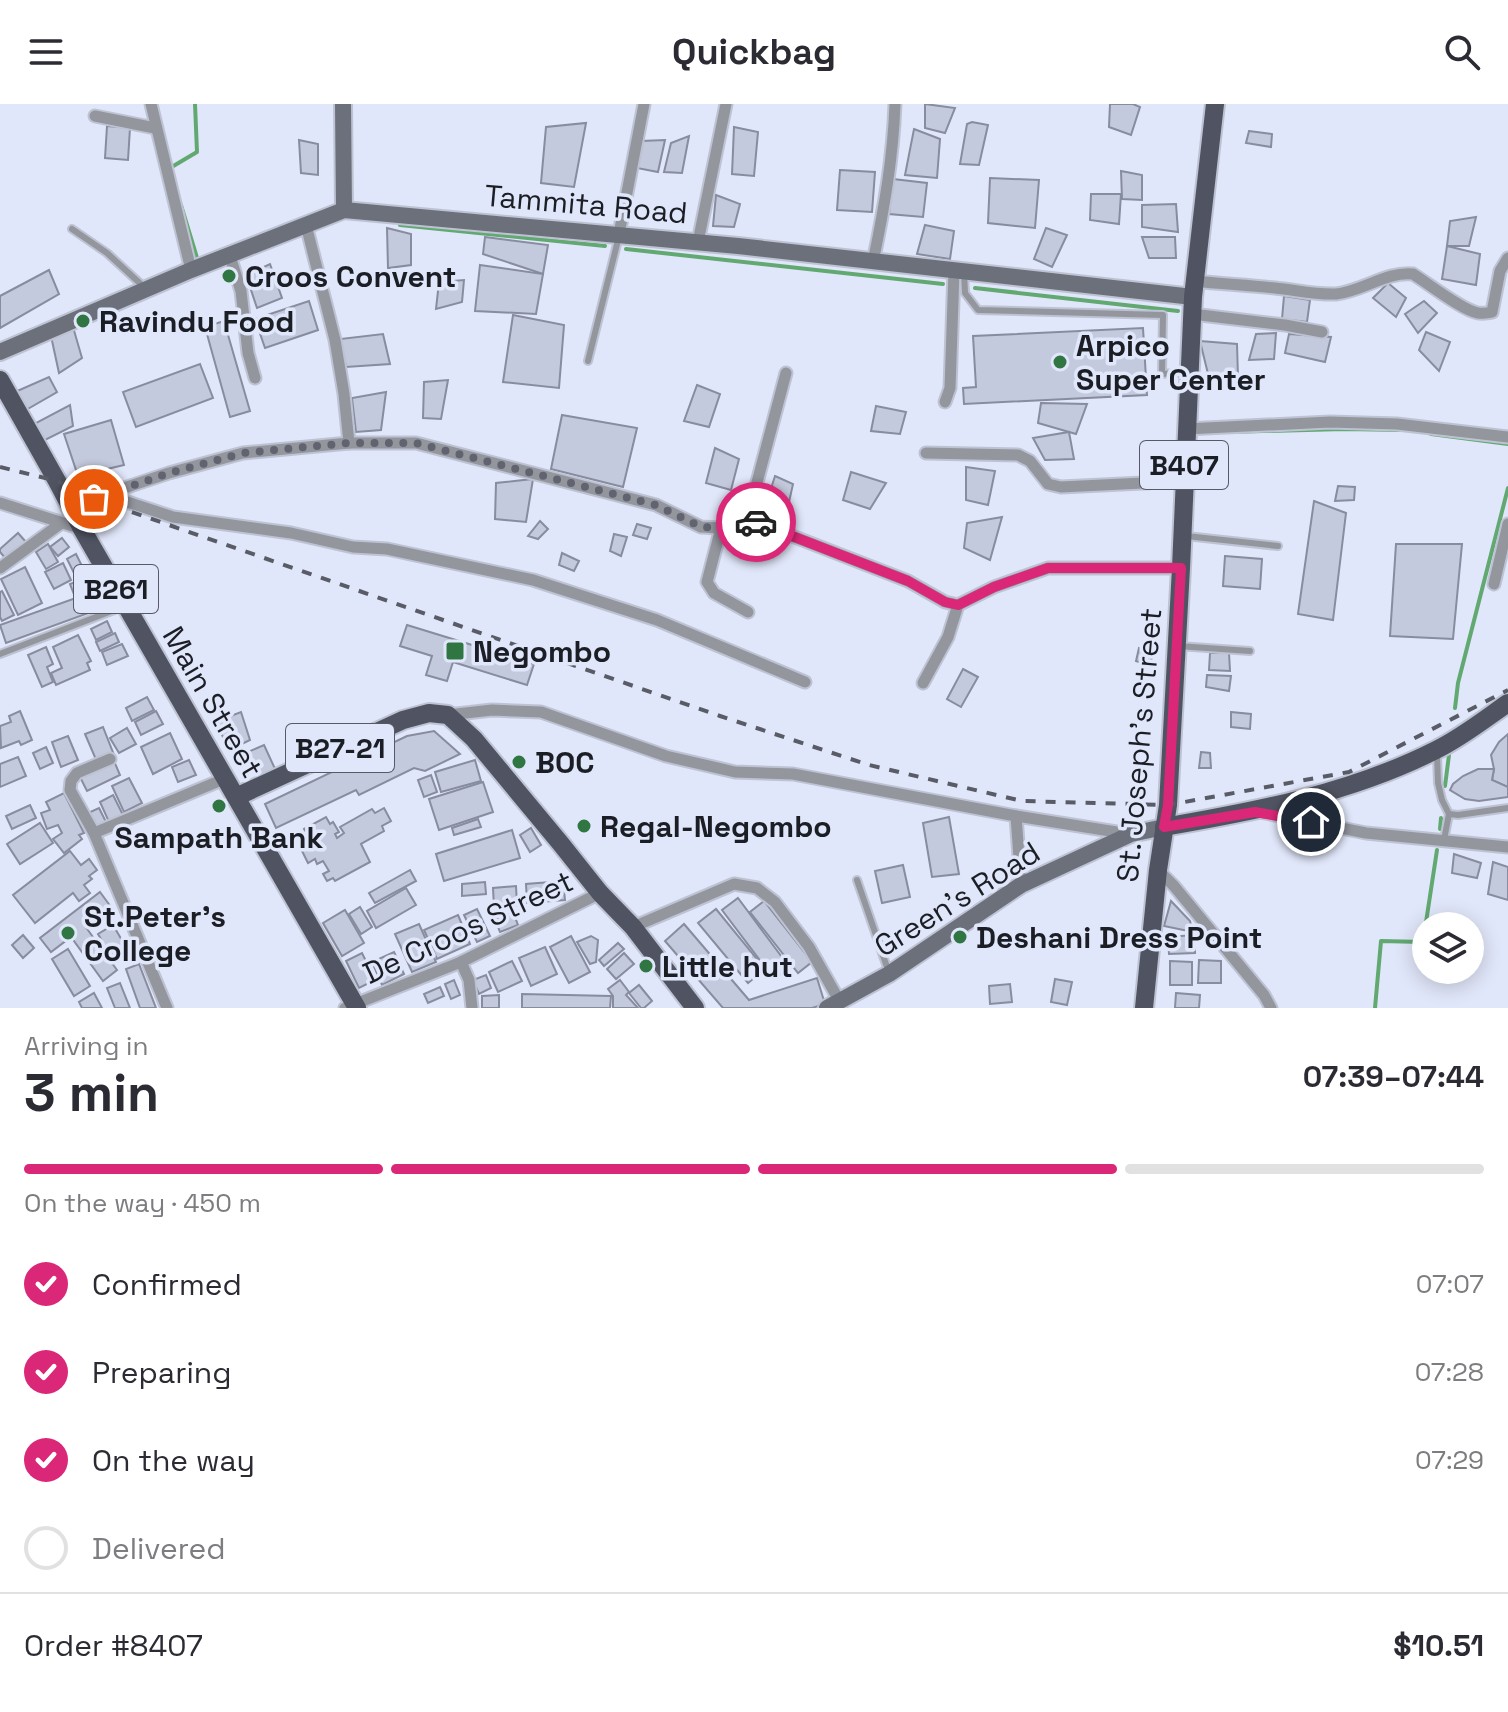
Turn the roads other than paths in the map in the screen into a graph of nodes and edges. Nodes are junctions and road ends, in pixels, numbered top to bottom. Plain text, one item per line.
1 (151, 104) edge
2 (343, 104) edge
3 (644, 104) edge
4 (726, 104) edge
5 (895, 104) edge
6 (1215, 104) edge
7 (95, 116) dead end
8 (155, 128) junction
9 (344, 210) junction
10 (306, 225) junction
11 (72, 229) dead end
12 (619, 234) junction
13 (698, 242) junction
14 (230, 256) junction
15 (1508, 258) edge
16 (873, 262) junction
17 (191, 270) junction
18 (959, 272) junction
19 (146, 290) junction
20 (1193, 298) junction
21 (1322, 332) dead end
22 (0, 352) edge
23 (588, 361) dead end
24 (1189, 372) junction
25 (786, 373) dead end
26 (255, 378) dead end
27 (0, 380) edge
28 (945, 402) dead end
29 (1186, 429) junction
30 (1508, 437) edge
31 (349, 443) junction
32 (926, 453) dead end
33 (1184, 481) junction
34 (106, 495) junction
35 (0, 503) edge
36 (70, 506) junction
37 (747, 520) junction
38 (60, 524) junction
39 (1508, 524) edge
40 (721, 528) junction
41 (82, 529) junction
42 (1182, 536) junction
43 (1278, 546) dead end
44 (0, 568) edge
45 (1181, 568) junction
46 (1494, 584) dead end
47 (958, 605) junction
48 (125, 606) junction
49 (748, 612) dead end
50 (1177, 646) junction
51 (1250, 651) dead end
52 (0, 654) edge
53 (805, 682) dead end
54 (923, 683) dead end
55 (1508, 703) edge
56 (448, 715) junction
57 (1437, 750) junction
58 (110, 759) dead end
59 (224, 779) junction
60 (236, 797) junction
61 (1508, 808) edge
62 (1255, 812) junction
63 (1449, 814) junction
64 (1016, 816) junction
65 (1164, 827) junction
66 (94, 833) junction
67 (1131, 834) junction
68 (1444, 840) junction
69 (1508, 847) edge
70 (1158, 870) junction
71 (857, 880) dead end
72 (1021, 885) junction
73 (600, 893) junction
74 (633, 927) junction
75 (461, 962) junction
76 (889, 974) junction
77 (837, 1006) edge
78 (353, 1007) edge
79 (167, 1008) edge
80 (472, 1008) edge
81 (695, 1008) edge
82 (1144, 1008) edge
83 (1271, 1008) edge

1 - 8 street
2 - 9 street
3 - 12 street
4 - 13 street
5 - 16 street
6 - 20 main road, St. Joseph's Street / B407
7 - 8 street
8 - 17 street
9 - 10 street, Tammita Road
9 - 12 street, Tammita Road
10 - 14 street, Tammita Road
10 - 31 street
11 - 19 lane
12 - 13 street, Tammita Road
12 - 23 lane
13 - 16 street, Tammita Road
14 - 17 street, Tammita Road
14 - 26 street
15 - 20 street
16 - 18 street, Tammita Road
17 - 19 street, Tammita Road
18 - 20 street, Tammita Road
18 - 24 lane
18 - 28 street
19 - 22 street, Tammita Road
20 - 21 street
20 - 24 main road, St. Joseph's Street / B407
24 - 29 main road, St. Joseph's Street / B407
25 - 37 street
27 - 36 main road, Main Street / B261
29 - 30 street
29 - 33 main road, St. Joseph's Street / B407
31 - 34 street
31 - 40 street
32 - 33 street
33 - 42 main road, St. Joseph's Street / B407
34 - 36 street
34 - 53 street
35 - 38 street
36 - 41 main road, Main Street / B261
37 - 40 street
37 - 47 street
38 - 41 street
38 - 44 street
39 - 46 street
40 - 49 street
41 - 48 main road, Main Street / B261
42 - 43 lane
42 - 45 main road, St. Joseph's Street / B407
45 - 47 street
45 - 50 main road, St. Joseph's Street / B407
47 - 54 street
48 - 52 lane
48 - 59 main road, Main Street / B261
50 - 51 lane
50 - 65 main road, St. Joseph's Street / B407
55 - 57 main road
56 - 60 main road, B27-21
56 - 64 street
56 - 73 main road
57 - 62 main road
57 - 63 lane
58 - 66 street
59 - 60 main road, Main Street / B261
59 - 66 street
60 - 78 main road, Main Street / B261
61 - 63 lane
62 - 65 main road
62 - 68 street
63 - 68 lane
64 - 67 street
64 - 72 street
65 - 67 street, Green's Road
65 - 70 main road, St. Joseph's Street / B407
66 - 79 street
67 - 72 street, Green's Road
68 - 69 street
70 - 82 main road, St. Joseph's Street / B407
70 - 83 street
71 - 76 lane
72 - 76 street, Green's Road
73 - 74 main road
73 - 75 street, De Croos Street
74 - 77 street
74 - 81 main road
75 - 78 street, De Croos Street
75 - 80 street
76 - 77 street, Green's Road

